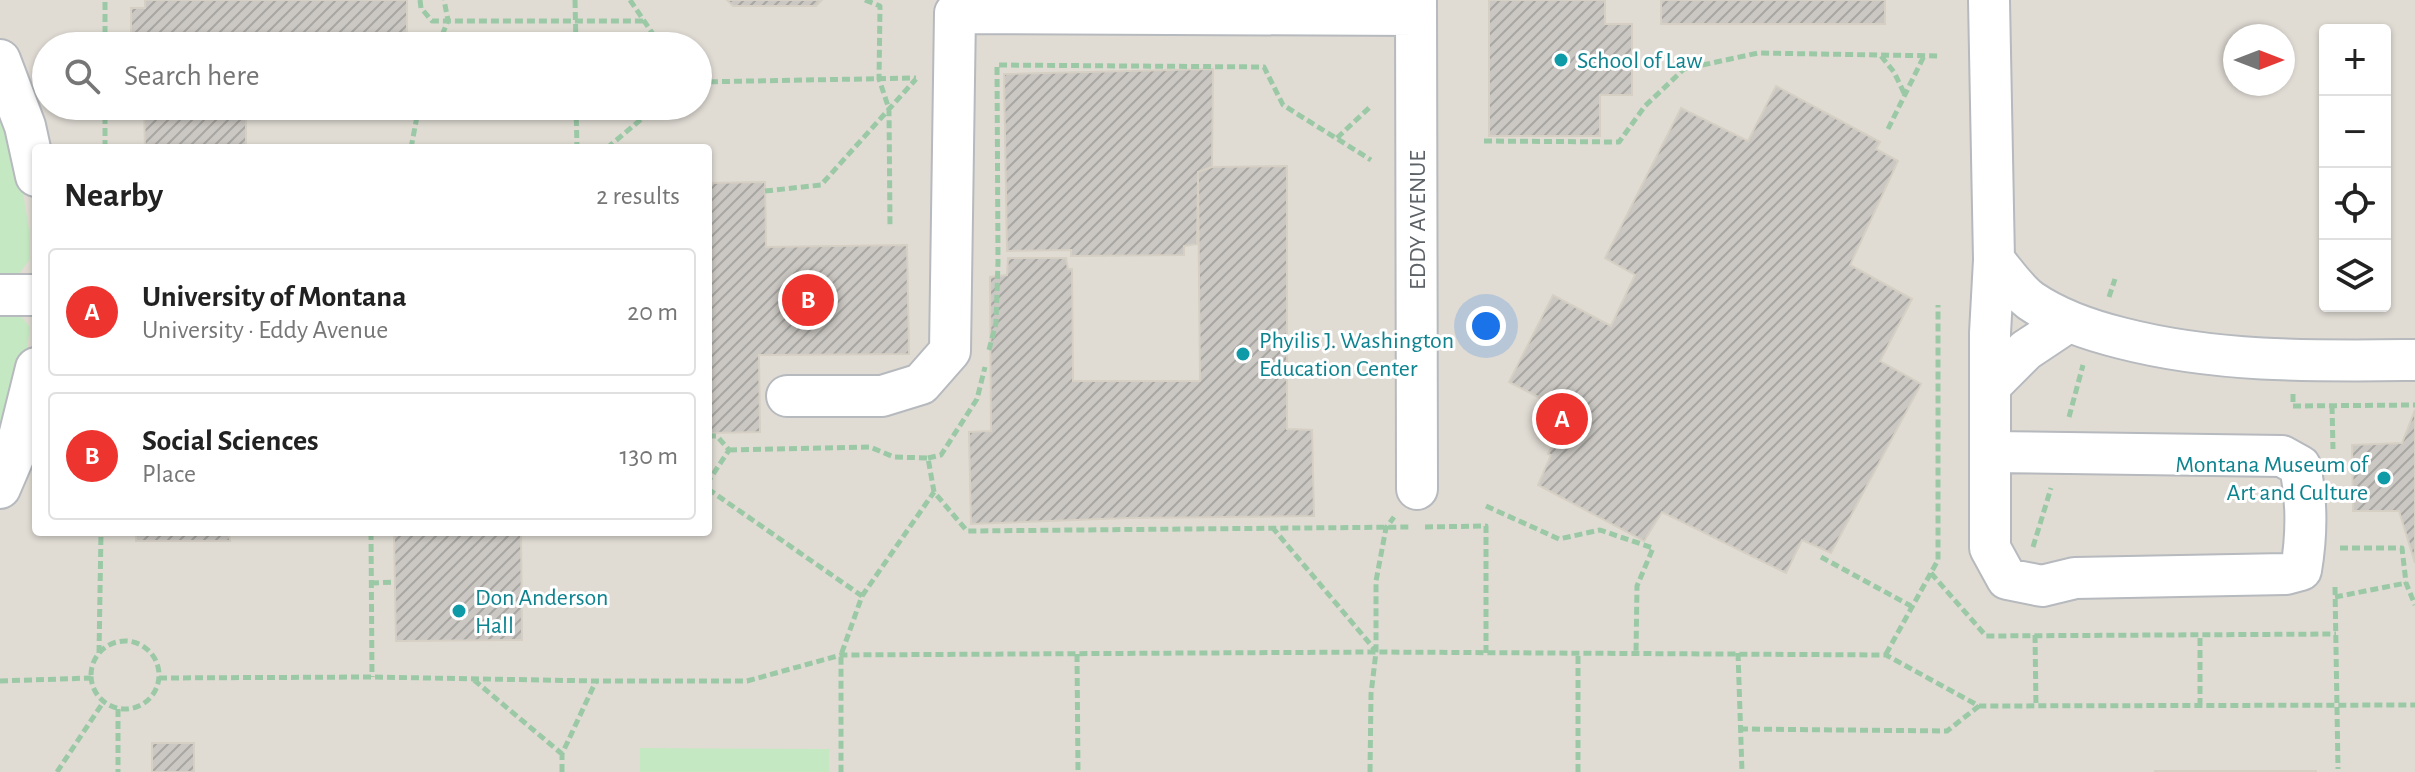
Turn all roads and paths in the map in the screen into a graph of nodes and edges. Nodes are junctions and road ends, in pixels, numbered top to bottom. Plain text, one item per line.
1 (105, 0) edge
2 (420, 0) edge
3 (444, 0) edge
4 (575, 0) edge
5 (630, 0) edge
6 (865, 0) edge
7 (1989, 0) edge
8 (1416, 7) edge
9 (448, 20) junction
10 (576, 21) junction
11 (644, 21) junction
12 (105, 32) edge
13 (443, 32) edge
14 (576, 32) edge
15 (651, 32) edge
16 (1880, 55) junction
17 (1924, 56) junction
18 (1941, 56) dead end
19 (0, 60) edge
20 (997, 65) dead end
21 (879, 79) junction
22 (712, 82) edge
23 (1905, 95) junction
24 (1371, 106) dead end
25 (889, 109) junction
26 (105, 120) edge
27 (416, 120) edge
28 (576, 120) edge
29 (640, 120) edge
30 (1888, 129) dead end
31 (1337, 139) junction
32 (1484, 141) dead end
33 (105, 144) edge
34 (412, 144) edge
35 (577, 144) edge
36 (612, 144) edge
37 (32, 158) edge
38 (1371, 160) dead end
39 (765, 191) dead end
40 (890, 226) dead end
41 (1994, 260) junction
42 (0, 295) edge
43 (32, 295) edge
44 (1938, 305) dead end
45 (2077, 339) junction
46 (2415, 360) edge
47 (32, 384) edge
48 (1990, 386) junction
49 (787, 396) dead end
50 (2415, 405) edge
51 (2293, 406) dead end
52 (2068, 421) dead end
53 (712, 436) edge
54 (729, 450) junction
55 (1990, 452) junction
56 (712, 476) edge
57 (2053, 482) dead end
58 (0, 488) edge
59 (1417, 489) joint
60 (712, 492) edge
61 (934, 492) junction
62 (1486, 506) dead end
63 (1272, 527) junction
64 (1386, 528) junction
65 (101, 536) edge
66 (371, 536) edge
67 (2033, 548) dead end
68 (2335, 548) dead end
69 (1821, 557) dead end
70 (1931, 573) junction
71 (395, 582) dead end
72 (371, 583) junction
73 (2406, 583) junction
74 (862, 596) junction
75 (2335, 597) dead end
76 (2415, 605) edge
77 (1911, 606) junction
78 (2011, 625) dead end
79 (2200, 634) junction
80 (2336, 634) dead end
81 (2006, 635) junction
82 (2035, 635) junction
83 (1376, 652) junction
84 (99, 653) junction
85 (1486, 653) junction
86 (1578, 653) junction
87 (1636, 653) junction
88 (1738, 653) junction
89 (1077, 654) junction
90 (841, 655) junction
91 (1886, 655) junction
92 (372, 677) junction
93 (91, 678) junction
94 (159, 678) junction
95 (474, 680) junction
96 (0, 681) edge
97 (596, 681) junction
98 (104, 701) junction
99 (2415, 705) edge
100 (1979, 706) junction
101 (2200, 706) junction
102 (2036, 707) junction
103 (118, 709) junction
104 (1740, 729) junction
105 (562, 754) junction
106 (57, 772) edge
107 (118, 772) edge
108 (562, 772) edge
109 (841, 772) edge
110 (1078, 772) edge
111 (1370, 772) edge
112 (1578, 772) edge
113 (1742, 772) edge

1 - 12 path
2 - 9 path
3 - 9 path
4 - 10 path
5 - 11 path
6 - 21 path
7 - 41 street
8 - 49 street
8 - 59 street, EDDY AVENUE
9 - 10 path
9 - 13 path
10 - 11 path
10 - 14 path
11 - 15 path
16 - 17 path
16 - 23 path
16 - 32 path
17 - 18 path
17 - 23 path
19 - 37 street
20 - 31 path
21 - 22 path
21 - 25 path
21 - 25 path
23 - 30 path
24 - 31 path
25 - 39 path
25 - 40 path
26 - 33 path
27 - 34 path
28 - 35 path
29 - 36 path
31 - 38 path
41 - 45 street
41 - 48 street
42 - 43 street
44 - 70 path
45 - 46 street
45 - 48 street
45 - 52 path
47 - 58 street
48 - 55 street
50 - 51 path
53 - 54 path
54 - 56 path
54 - 61 path
55 - 55 street
57 - 67 path
59 - 64 path
60 - 74 path
61 - 63 path
61 - 74 path
62 - 87 path
63 - 64 path
63 - 83 path
64 - 83 path
64 - 85 path
65 - 84 path
66 - 72 path
68 - 73 path
69 - 77 path
70 - 77 path
70 - 81 path
71 - 72 path
72 - 92 path
73 - 75 path
73 - 76 path
74 - 90 path
77 - 91 path
78 - 81 path
79 - 80 path
79 - 82 path
79 - 101 path
81 - 82 path
82 - 102 path
83 - 85 path
83 - 89 path
83 - 111 path
84 - 93 path
84 - 94 path
85 - 86 path
86 - 87 path
86 - 112 path
87 - 88 path
88 - 91 path
88 - 104 path
89 - 90 path
89 - 110 path
90 - 97 path
90 - 109 path
91 - 100 path
92 - 94 path
92 - 95 path
93 - 96 path
93 - 98 path
94 - 103 path
95 - 97 path
95 - 105 path
97 - 105 path
98 - 103 path
98 - 106 path
99 - 101 path
100 - 102 path
100 - 104 path
101 - 102 path
103 - 107 path
104 - 113 path
105 - 108 path

